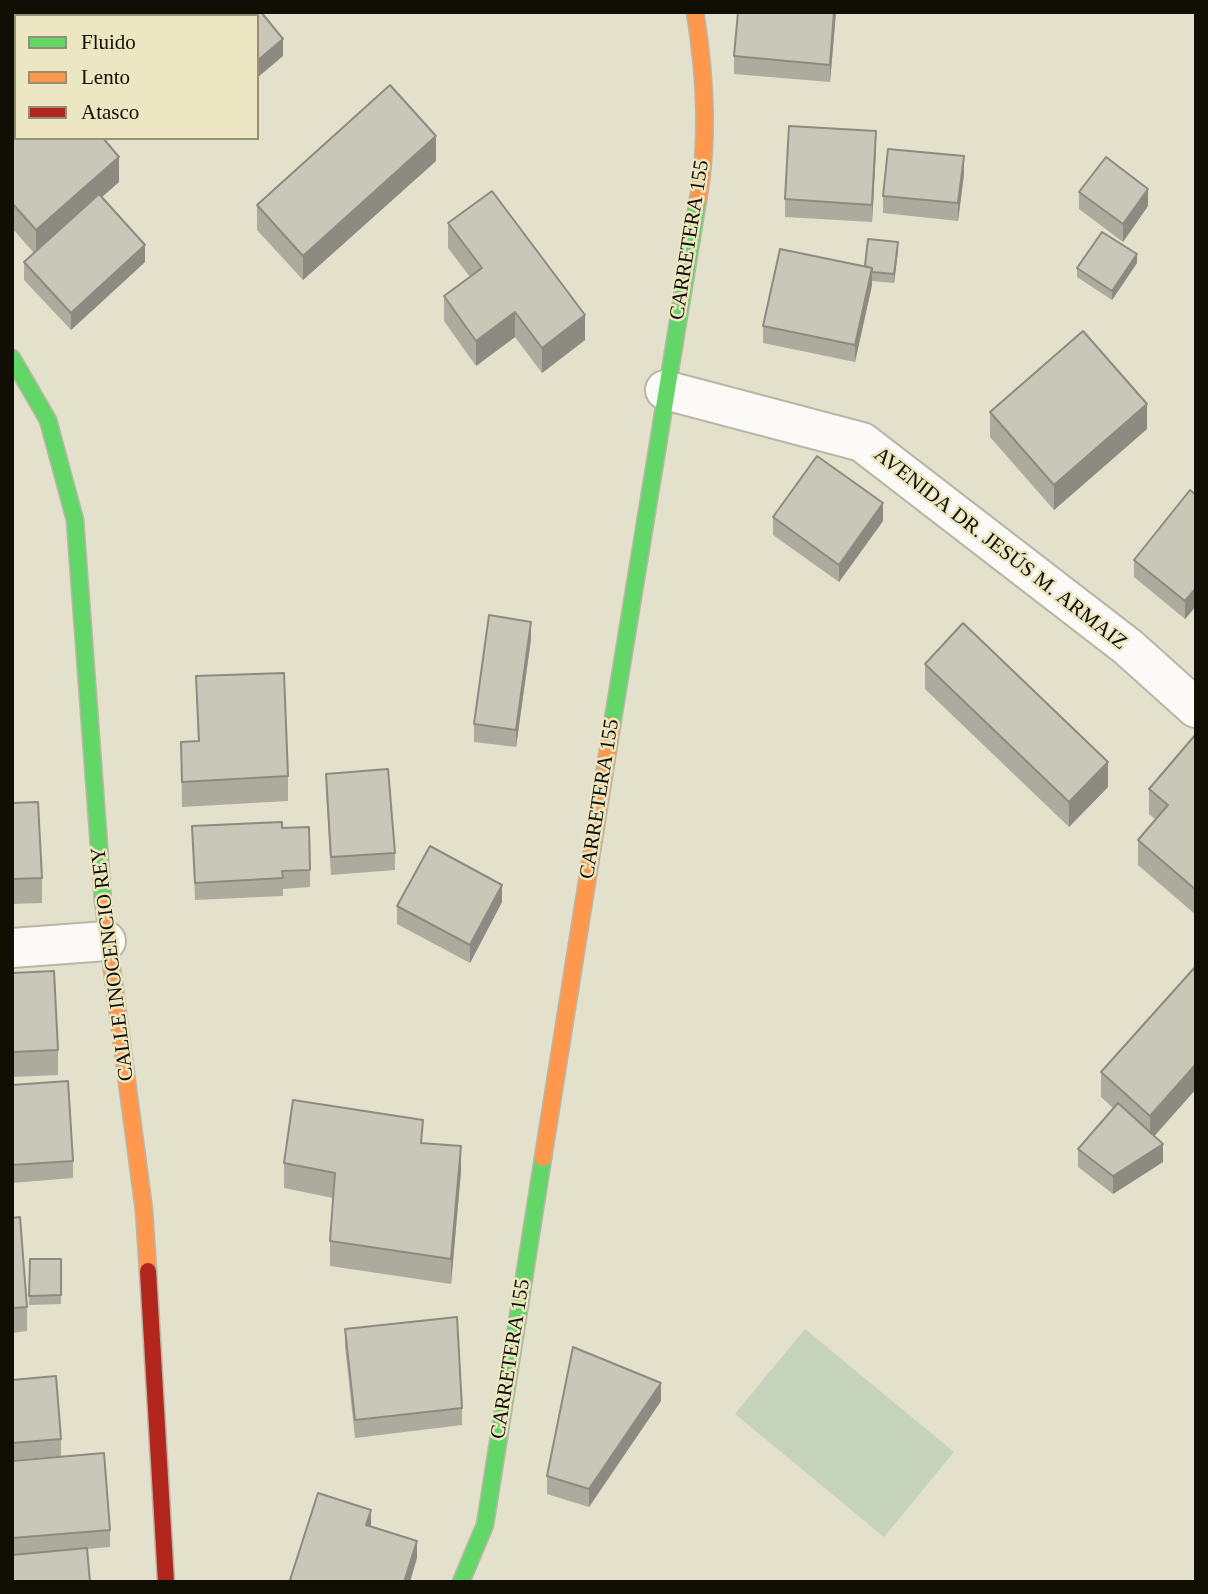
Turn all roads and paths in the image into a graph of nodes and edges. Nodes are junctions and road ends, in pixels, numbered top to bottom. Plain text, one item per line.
1 (695, 12) edge
2 (12, 358) edge
3 (665, 390) junction
4 (1196, 708) edge
5 (106, 941) junction
6 (12, 948) edge
7 (166, 1582) edge
8 (461, 1582) edge

1 - 3 street, CARRETERA 155
2 - 5 street, CALLE INOCENCIO REY
3 - 4 street, AVENIDA DR. JESÚS M. ARMAIZ
3 - 8 street, CARRETERA 155
5 - 6 street
5 - 7 street, CALLE INOCENCIO REY

